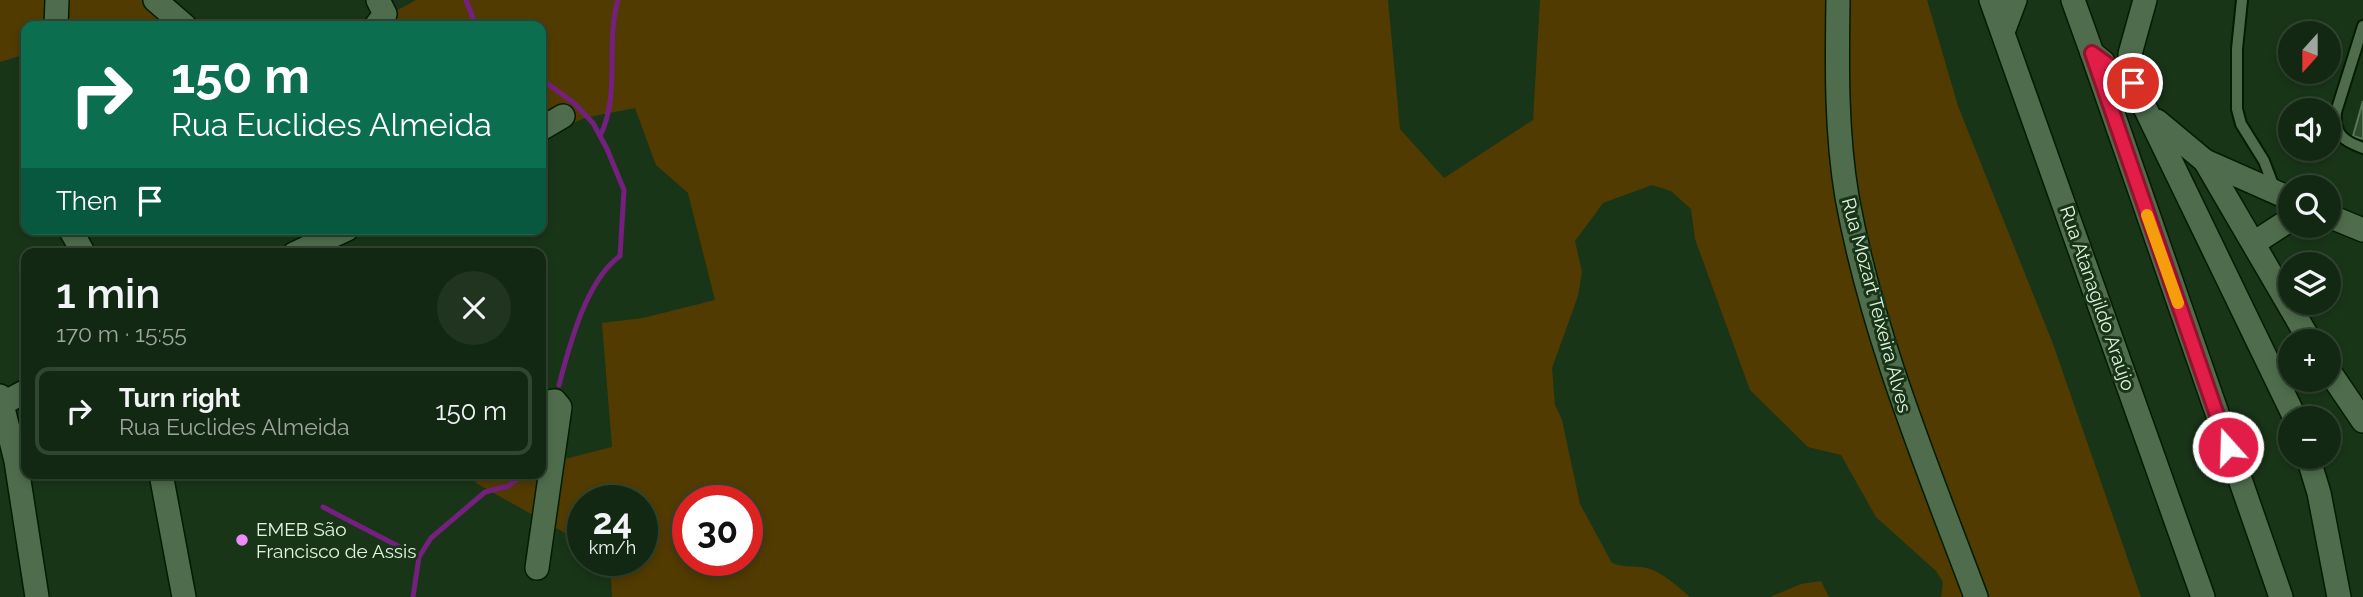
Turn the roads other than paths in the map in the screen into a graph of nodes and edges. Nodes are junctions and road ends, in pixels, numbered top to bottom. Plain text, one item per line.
1 (57, 0) edge
2 (155, 0) edge
3 (378, 0) edge
4 (1838, 0) edge
5 (1991, 0) edge
6 (2015, 0) edge
7 (2073, 0) edge
8 (2145, 0) edge
9 (2242, 0) edge
10 (56, 21) edge
11 (179, 21) edge
12 (380, 21) edge
13 (2363, 26) edge
14 (2003, 32) junction
15 (2092, 53) junction
16 (2133, 83) junction
17 (2150, 115) junction
18 (563, 116) dead end
19 (546, 126) edge
20 (2363, 148) edge
21 (2205, 161) junction
22 (2278, 187) edge
23 (2278, 194) edge
24 (2341, 221) edge
25 (2278, 227) edge
26 (2363, 230) edge
27 (329, 235) edge
28 (2254, 243) junction
29 (305, 248) edge
30 (2303, 329) edge
31 (2341, 389) edge
32 (21, 393) edge
33 (1, 400) edge
34 (546, 402) edge
35 (2289, 406) edge
36 (2363, 421) edge
37 (2312, 469) edge
38 (162, 479) edge
39 (537, 568) dead end
40 (37, 597) edge
41 (184, 597) edge
42 (1976, 597) edge
43 (2203, 597) edge
44 (2281, 597) edge
45 (2339, 597) edge

1 - 10 street
2 - 11 street
3 - 12 street
4 - 42 street, Rua Mozart Teixeira Alves
5 - 14 street, Rua Atanagildo Araújo
6 - 14 street
7 - 15 street
8 - 16 street
9 - 22 lane
13 - 20 lane
14 - 43 street, Rua Atanagildo Araújo
15 - 16 street
15 - 44 street
16 - 17 street
17 - 21 street
17 - 35 street
18 - 19 street
21 - 23 street
21 - 28 street
24 - 26 street
25 - 28 street
27 - 29 street
28 - 30 street
31 - 36 street
32 - 33 street
33 - 40 street
34 - 39 street
37 - 45 street
38 - 41 street

